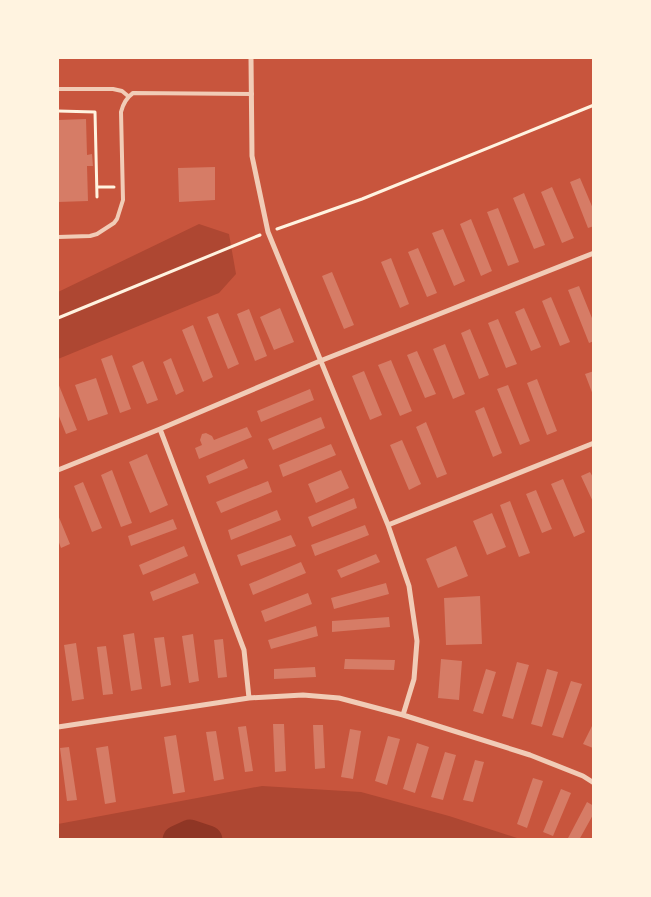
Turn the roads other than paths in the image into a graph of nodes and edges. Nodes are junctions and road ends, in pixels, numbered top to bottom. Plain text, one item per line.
1 (251, 58) edge
2 (58, 89) edge
3 (252, 94) junction
4 (128, 96) junction
5 (58, 237) edge
6 (594, 253) edge
7 (320, 361) junction
8 (160, 429) junction
9 (594, 443) edge
10 (58, 470) edge
11 (388, 525) junction
12 (249, 698) junction
13 (403, 715) junction
14 (58, 728) edge
15 (594, 783) edge

1 - 3 street
2 - 4 lane
3 - 4 lane
3 - 7 street
4 - 5 lane
6 - 7 street
7 - 8 street
7 - 11 street
8 - 10 street
8 - 12 street
9 - 11 street
11 - 13 street
12 - 13 street
12 - 14 street
13 - 15 street

